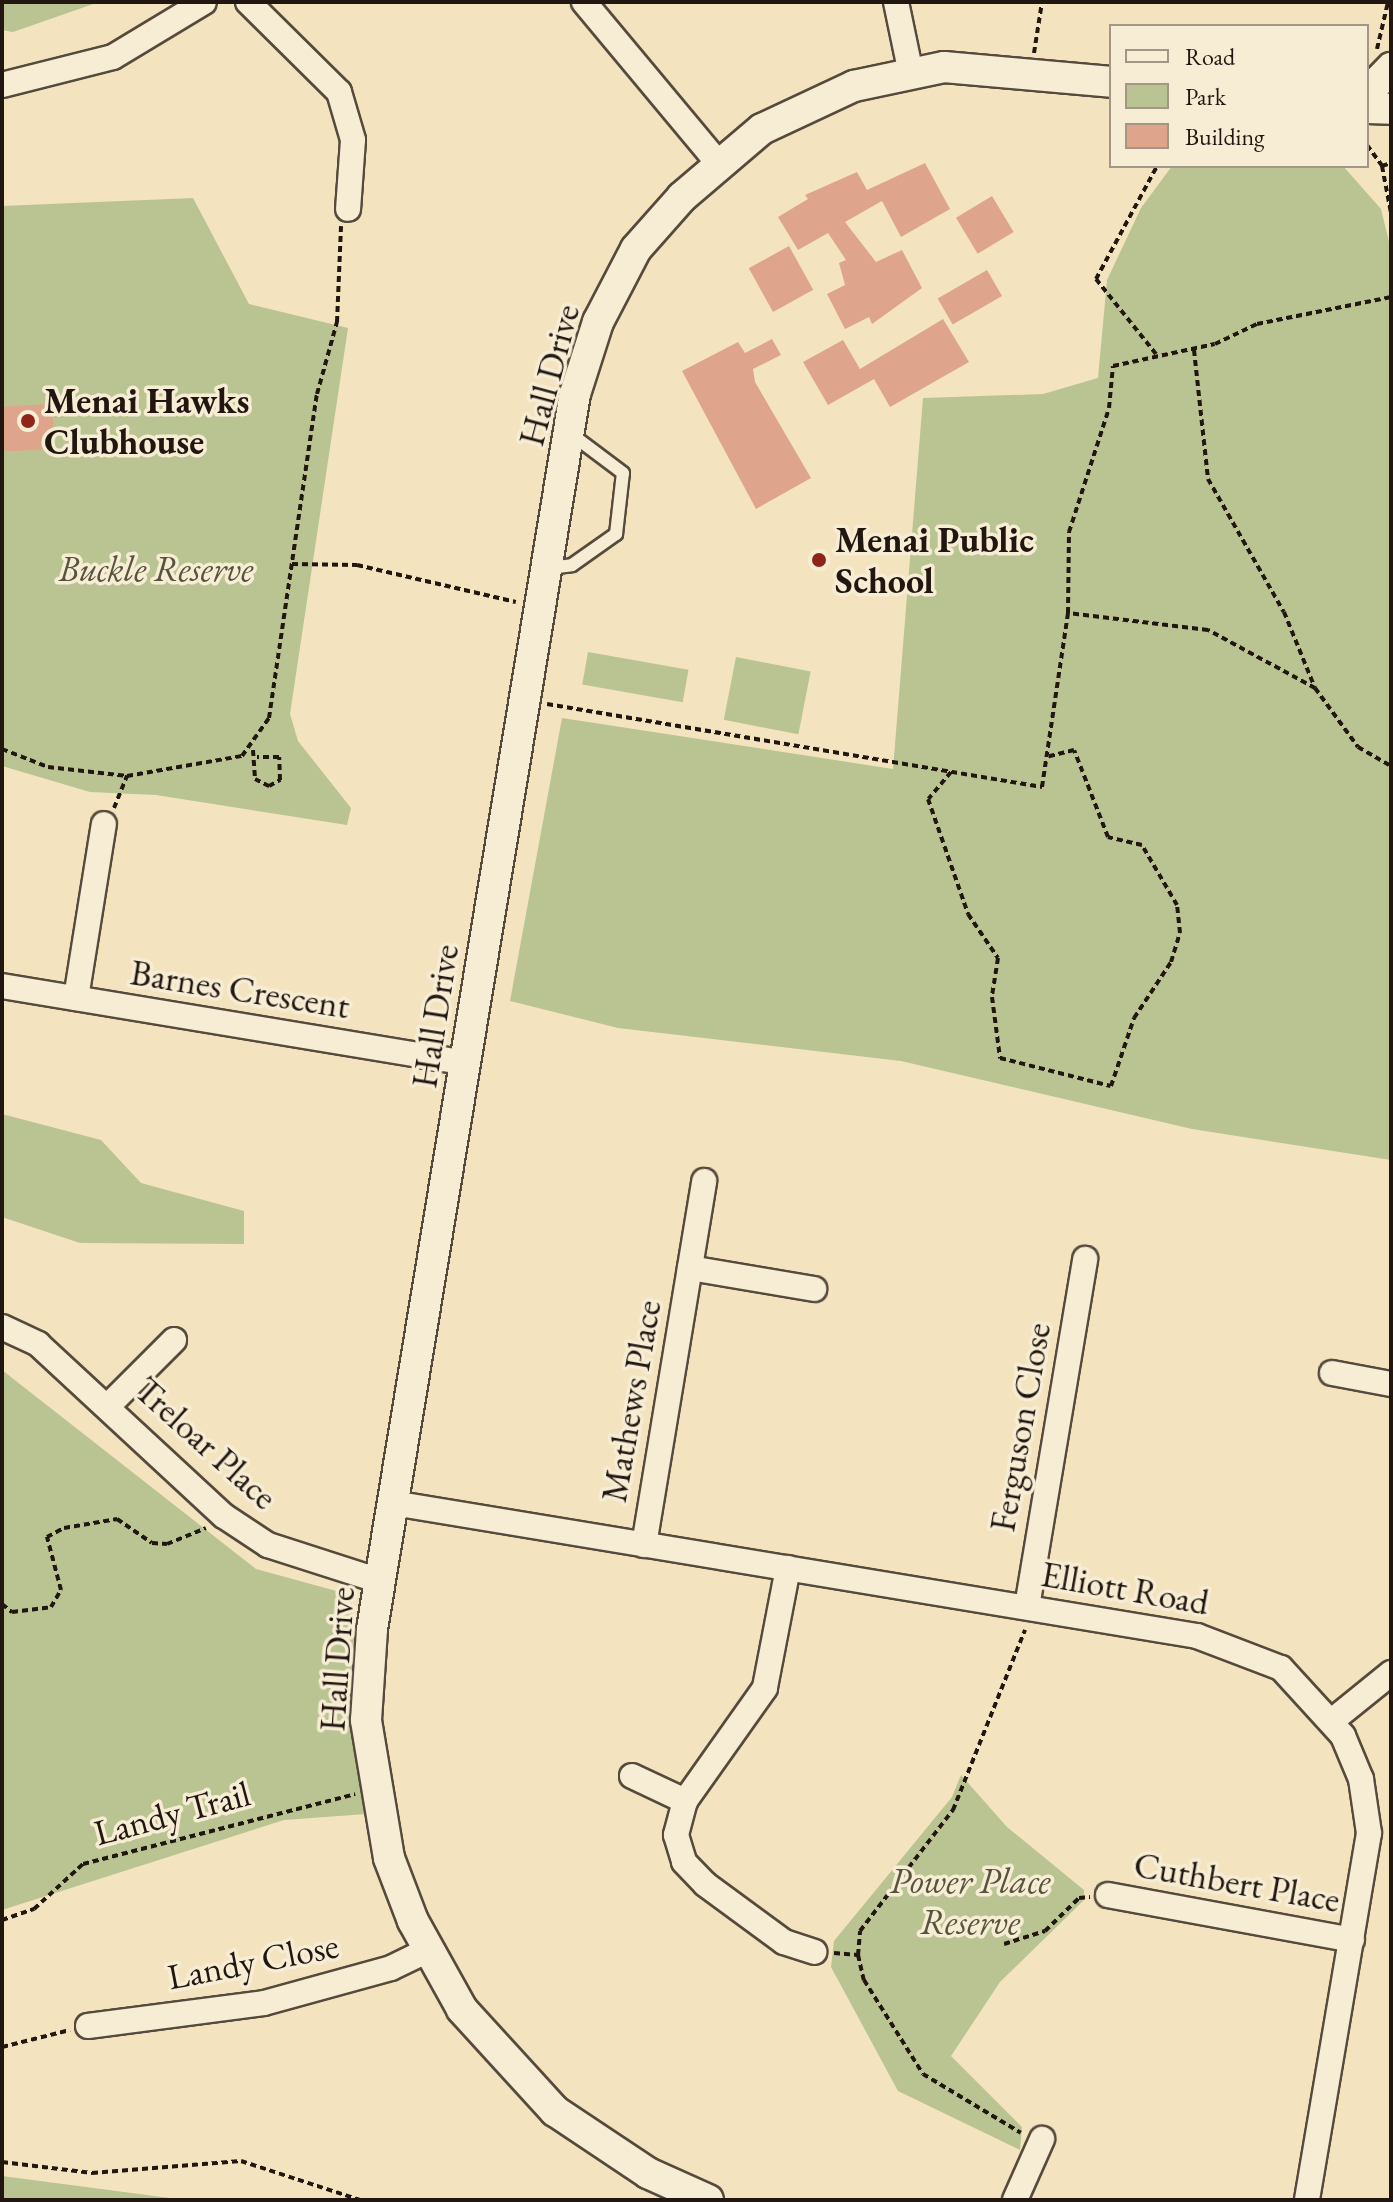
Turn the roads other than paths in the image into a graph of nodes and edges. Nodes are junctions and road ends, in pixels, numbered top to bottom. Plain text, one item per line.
1 (204, 2) edge
2 (248, 2) edge
3 (584, 2) edge
4 (896, 2) edge
5 (1383, 63) edge
6 (911, 74) junction
7 (1109, 82) edge
8 (2, 85) edge
9 (1369, 89) edge
10 (1369, 108) edge
11 (1391, 109) edge
12 (718, 163) junction
13 (348, 209) road end
14 (569, 432) junction
15 (547, 568) junction
16 (104, 824) road end
17 (2, 986) edge
18 (76, 998) junction
19 (466, 1063) junction
20 (704, 1181) dead end
21 (1085, 1259) dead end
22 (690, 1268) junction
23 (814, 1289) dead end
24 (2, 1327) edge
25 (174, 1340) dead end
26 (1332, 1373) dead end
27 (1391, 1384) edge
28 (109, 1405) junction
29 (393, 1503) junction
30 (644, 1545) junction
31 (788, 1568) junction
32 (380, 1581) junction
33 (1030, 1608) junction
34 (1391, 1673) edge
35 (1333, 1720) junction
36 (632, 1776) dead end
37 (685, 1801) junction
38 (1108, 1895) road end
39 (1352, 1940) junction
40 (428, 1950) junction
41 (814, 1952) road end
42 (88, 2026) road end
43 (1042, 2139) dead end
44 (708, 2200) edge
45 (1015, 2200) edge
46 (1307, 2200) edge

1 - 8 street
2 - 13 street
3 - 12 street
4 - 6 street
5 - 9 street
6 - 7 street, Hall Drive
6 - 12 street, Hall Drive
10 - 11 street
12 - 14 street, Hall Drive
14 - 15 street, Hall Drive
14 - 15 lane
15 - 19 street, Hall Drive
16 - 18 street
17 - 18 street, Barnes Crescent
18 - 19 street, Barnes Crescent
19 - 29 street, Hall Drive
20 - 22 street, Mathews Place
21 - 33 street, Ferguson Close
22 - 23 street, Mathews Place
22 - 30 street, Mathews Place
24 - 28 street, Treloar Place
25 - 28 street
26 - 27 street
28 - 32 street, Treloar Place
29 - 30 street, Elliott Road
29 - 32 street, Hall Drive
30 - 31 street, Elliott Road
31 - 33 street, Elliott Road
31 - 37 street
32 - 40 street, Hall Drive
33 - 35 street, Elliott Road
34 - 35 street
35 - 39 street, Elliott Road
36 - 37 street
37 - 41 street
38 - 39 street, Cuthbert Place
39 - 46 street, Elliott Road
40 - 42 street, Landy Close
40 - 44 street, Hall Drive
43 - 45 street

